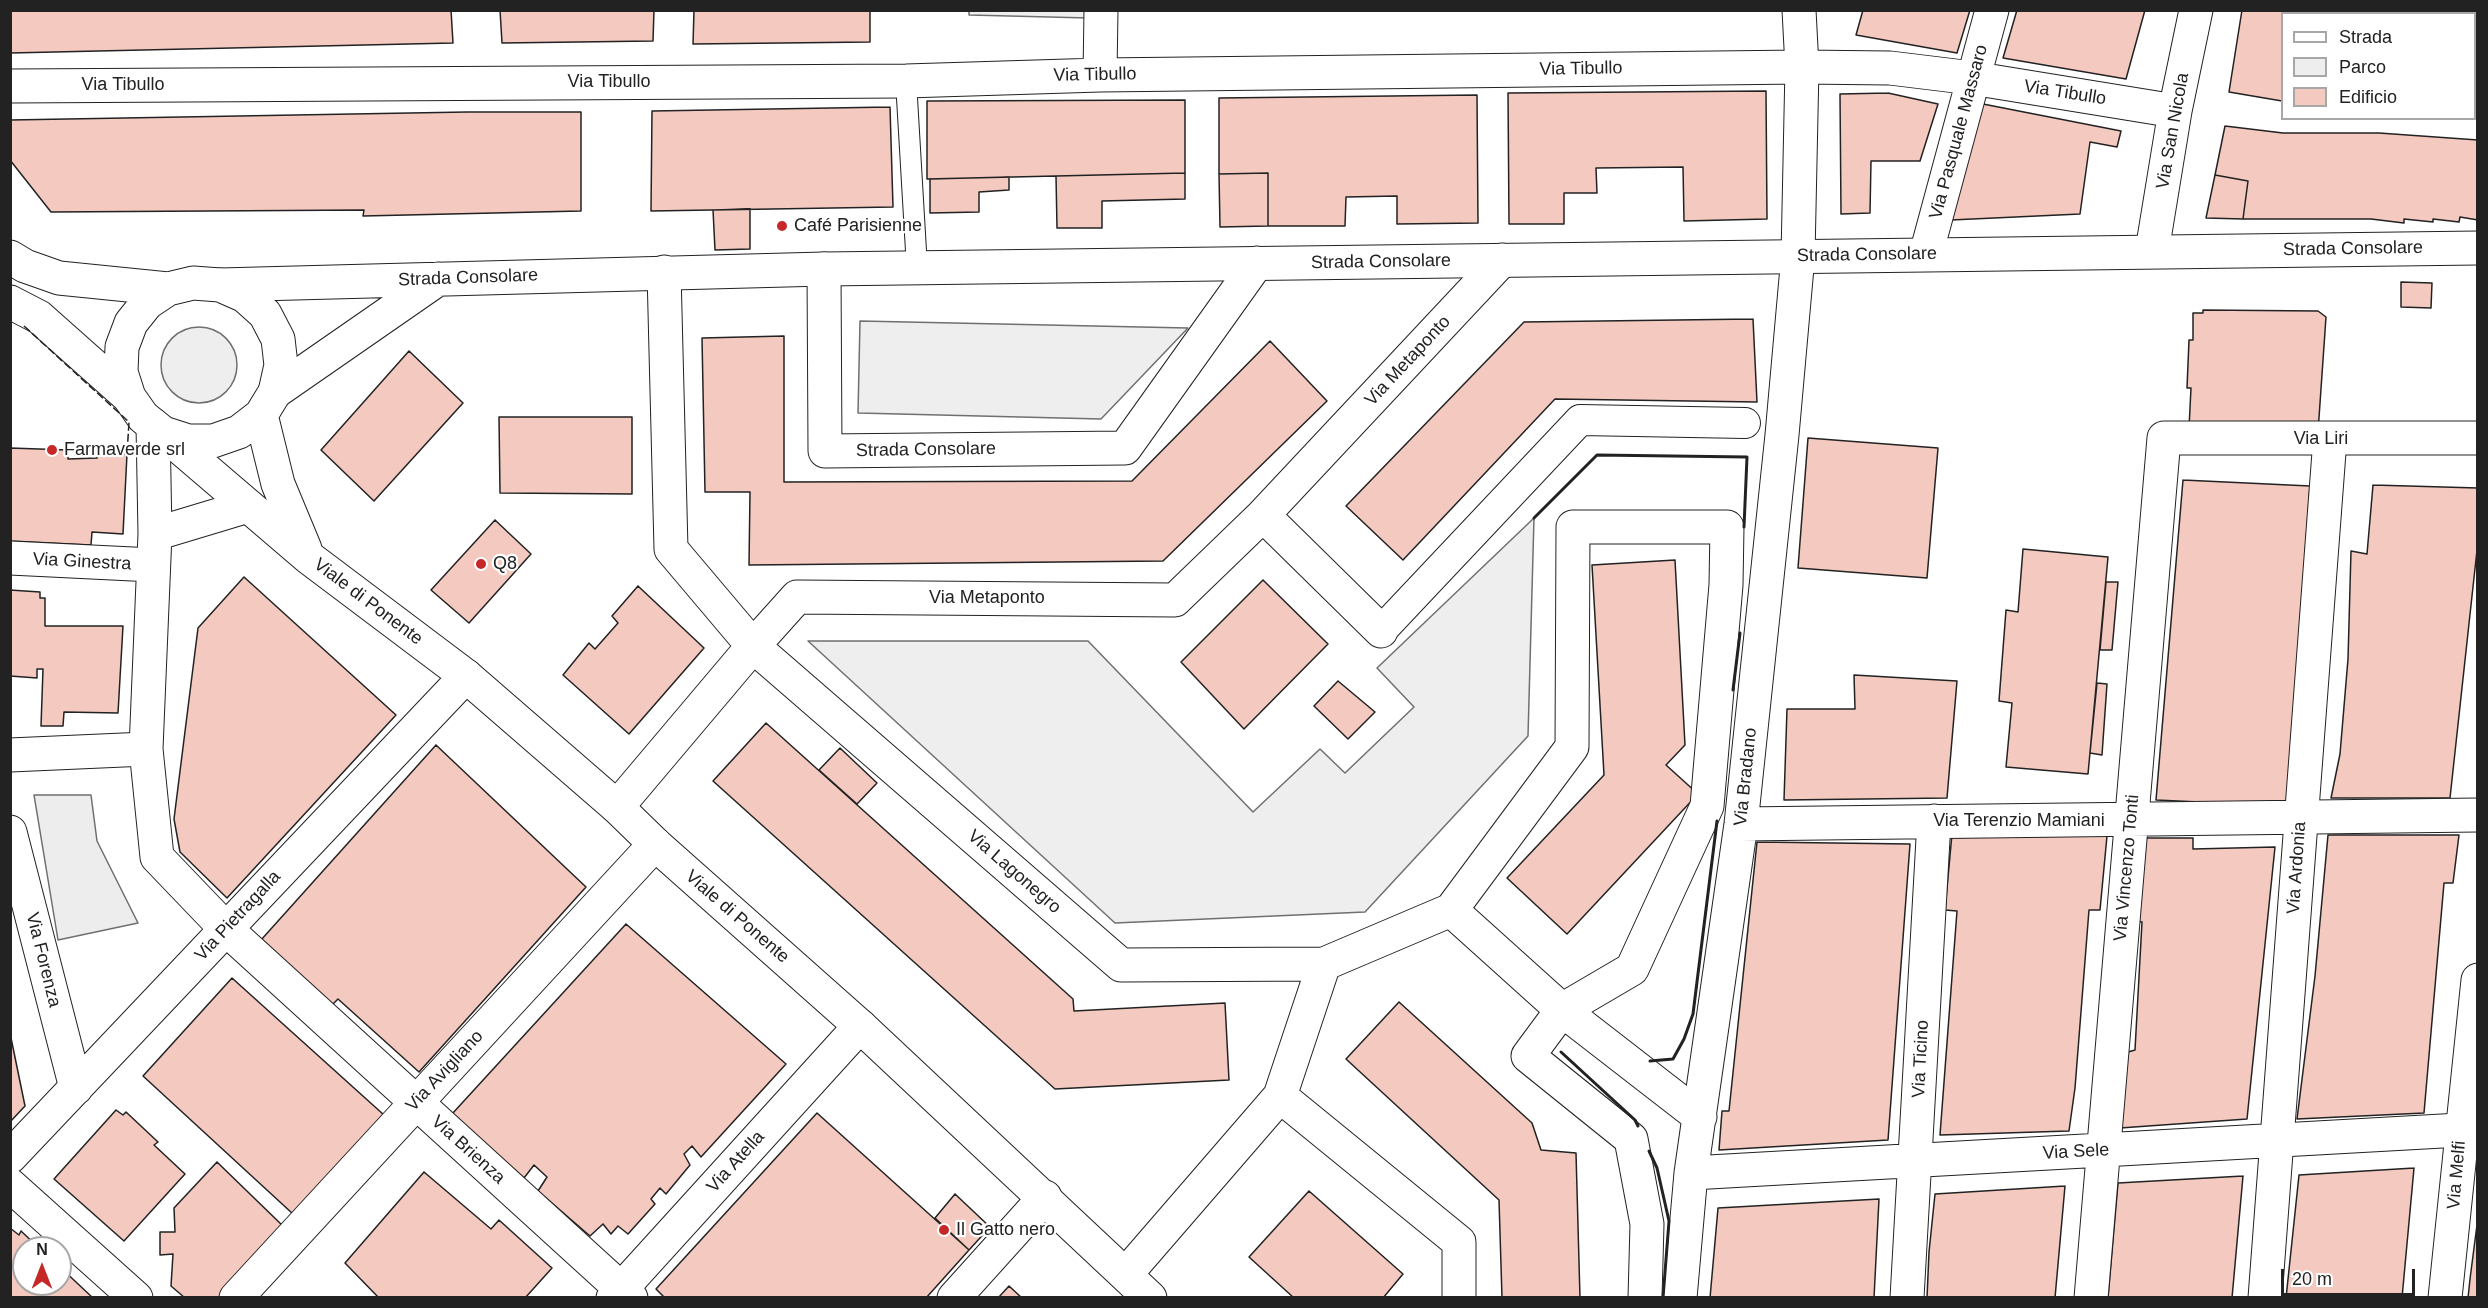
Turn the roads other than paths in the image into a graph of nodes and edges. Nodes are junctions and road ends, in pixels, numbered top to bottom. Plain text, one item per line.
1 (1101, 10) edge
2 (1799, 10) edge
3 (1992, 10) edge
4 (2196, 10) edge
5 (1802, 67) junction
6 (1100, 75) junction
7 (1972, 78) junction
8 (906, 81) junction
9 (10, 86) edge
10 (2175, 111) junction
11 (2478, 248) edge
12 (2152, 251) junction
13 (1926, 254) junction
14 (1798, 256) junction
15 (10, 257) edge
16 (1502, 260) junction
17 (1257, 263) junction
18 (916, 268) junction
19 (824, 269) junction
20 (664, 272) junction
21 (438, 279) junction
22 (220, 285) junction
23 (168, 289) junction
24 (10, 302) edge
25 (129, 396) junction
26 (268, 404) junction
27 (1745, 423) dead end
28 (158, 429) junction
29 (2164, 438) joint
30 (2478, 438) edge
31 (2330, 439) junction
32 (248, 506) junction
33 (1263, 515) junction
34 (154, 550) junction
35 (308, 557) junction
36 (10, 558) edge
37 (1765, 584) junction
38 (1726, 585) junction
39 (1382, 631) joint
40 (753, 646) junction
41 (466, 676) junction
42 (146, 749) junction
43 (10, 755) edge
44 (617, 807) junction
45 (2478, 815) edge
46 (2301, 818) junction
47 (2131, 820) junction
48 (1934, 821) junction
49 (1741, 824) junction
50 (10, 832) edge
51 (655, 844) junction
52 (1451, 910) junction
53 (226, 929) junction
54 (1324, 964) junction
55 (2478, 980) edge
56 (1562, 1010) junction
57 (860, 1026) junction
58 (76, 1088) junction
59 (1280, 1096) junction
60 (416, 1102) junction
61 (1700, 1116) junction
62 (2469, 1129) edge
63 (2277, 1141) junction
64 (2103, 1151) junction
65 (10, 1157) edge
66 (1915, 1161) junction
67 (1691, 1173) junction
68 (10, 1185) edge
69 (1045, 1197) junction
70 (1126, 1274) junction
71 (622, 1294) edge
72 (136, 1298) edge
73 (236, 1298) edge
74 (954, 1298) edge
75 (1150, 1298) edge
76 (1459, 1298) edge
77 (1645, 1298) edge
78 (1680, 1298) edge
79 (1907, 1298) edge
80 (2091, 1298) edge
81 (2265, 1298) edge
82 (2445, 1298) edge

1 - 6 street
2 - 5 street, Via Bradano
3 - 7 street, Via Pasquale Massaro
4 - 10 street, Via San Nicola
5 - 6 street, Via Tibullo
5 - 7 street, Via Tibullo
5 - 14 street, Via Bradano
6 - 8 street, Via Tibullo
7 - 10 street, Via Tibullo
7 - 13 street, Via Pasquale Massaro
8 - 9 street, Via Tibullo
8 - 18 lane
10 - 12 street, Via San Nicola
11 - 12 street, Strada Consolare
12 - 13 street, Strada Consolare
13 - 14 street, Strada Consolare
14 - 16 street, Strada Consolare
14 - 37 street, Via Bradano
15 - 23 street, Viale di Ponente
16 - 17 street, Strada Consolare
16 - 33 street, Via Metaponto
17 - 18 street, Strada Consolare
17 - 19 street, Strada Consolare
18 - 19 street, Strada Consolare
19 - 20 street, Strada Consolare
20 - 21 street, Strada Consolare
20 - 40 street
21 - 22 street, Strada Consolare
21 - 26 street
22 - 23 street, Viale di Ponente
22 - 26 street, Viale di Ponente
23 - 25 street, Viale di Ponente
24 - 25 street, Viale di Ponente
25 - 28 street, Viale di Ponente
26 - 28 street
26 - 35 street, Viale di Ponente
27 - 39 street
28 - 32 street, Viale di Ponente
28 - 34 street
29 - 31 street, Via Liri
29 - 47 street, Via Vincenzo Tonti
30 - 31 street, Via Liri
31 - 46 street, Via Ardonia
32 - 34 street
32 - 35 street, Viale di Ponente
33 - 39 street
33 - 40 street, Via Metaponto
34 - 36 street, Via Ginestra
34 - 42 street
35 - 41 street, Viale di Ponente
37 - 38 street
37 - 49 street, Via Bradano
38 - 52 street
38 - 56 street
40 - 44 street, Via Metaponto
40 - 54 street, Via Lagonegro
41 - 44 street, Viale di Ponente
41 - 53 street, Via Pietragalla
42 - 43 street
42 - 53 street
44 - 51 street, Viale di Ponente
45 - 46 street, Via Terenzio Mamiani
46 - 47 street, Via Terenzio Mamiani
46 - 63 street, Via Ardonia
47 - 48 street, Via Terenzio Mamiani
47 - 64 street, Via Vincenzo Tonti
48 - 49 street, Via Terenzio Mamiani
48 - 66 street, Via Ticino
49 - 61 street, Via Bradano
50 - 58 street, Via Forenza
51 - 57 street, Viale di Ponente
51 - 60 street, Via Avigliano
52 - 54 street
52 - 56 street
53 - 58 street, Via Pietragalla
53 - 60 street, Via Brienza
54 - 59 street
55 - 62 street, Via Melfi
56 - 61 street
56 - 77 street
57 - 69 street, Viale di Ponente
57 - 71 street, Via Atella
58 - 65 street, Via Pietragalla
59 - 70 street
59 - 76 street
60 - 71 street, Via Brienza
60 - 73 street, Via Avigliano
61 - 67 street, Via Bradano
62 - 63 street, Via Sele
62 - 82 street, Via Melfi
63 - 64 street, Via Sele
63 - 81 street, Via Ardonia
64 - 66 street, Via Sele
64 - 80 street, Via Vincenzo Tonti
66 - 67 street, Via Sele
66 - 79 street, Via Ticino
67 - 78 street, Via Bradano
68 - 72 street
69 - 70 street, Viale di Ponente
69 - 74 street
70 - 75 street, Viale di Ponente

